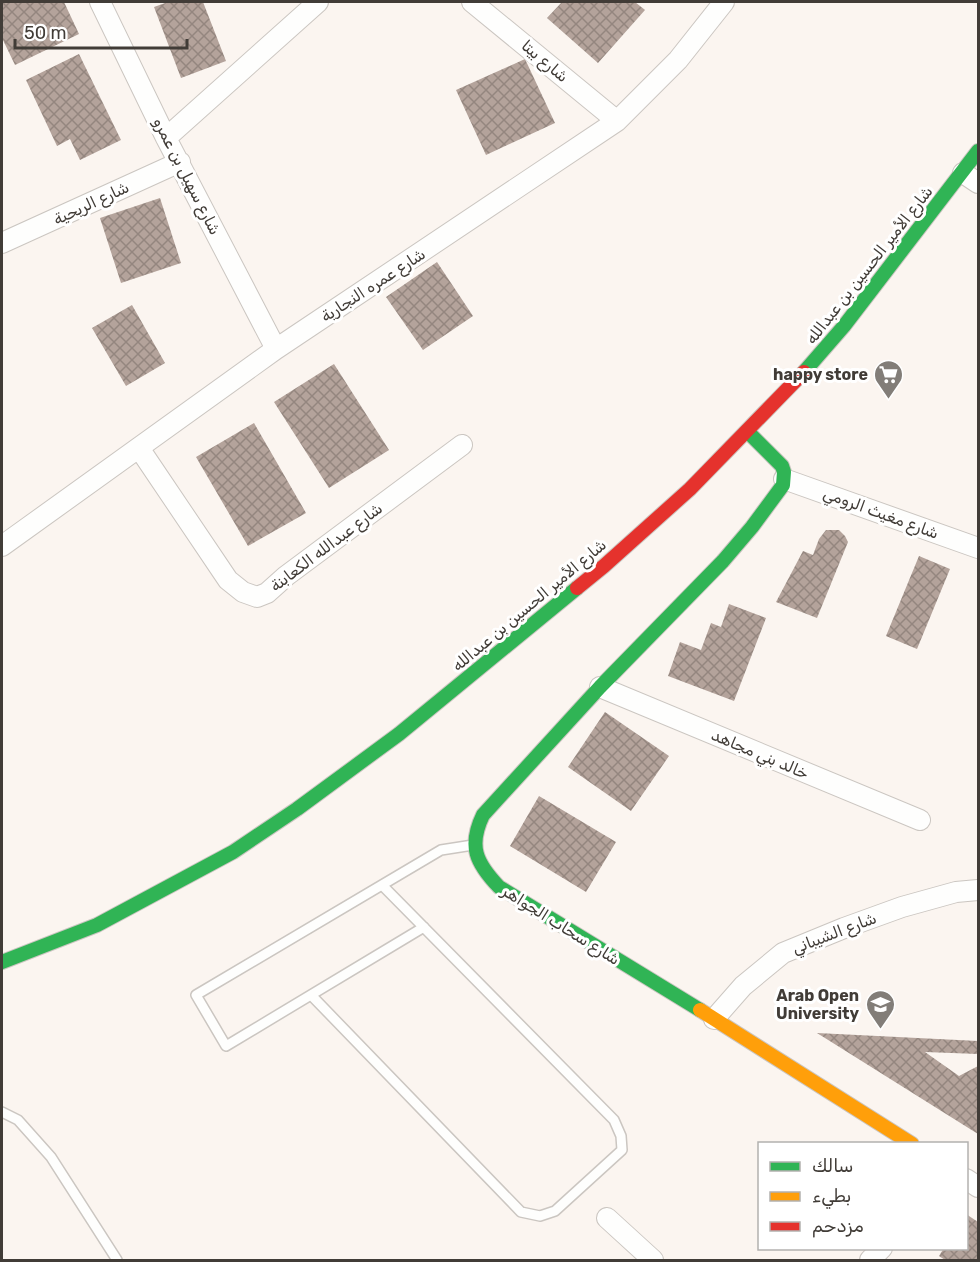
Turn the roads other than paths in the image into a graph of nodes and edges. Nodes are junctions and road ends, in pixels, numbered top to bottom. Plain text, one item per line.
1 (100, 2) edge
2 (318, 2) edge
3 (472, 2) edge
4 (724, 2) edge
5 (617, 122) junction
6 (166, 138) junction
7 (978, 151) edge
8 (180, 162) junction
9 (971, 178) edge
10 (2, 243) edge
11 (276, 349) junction
12 (747, 431) junction
13 (462, 445) dead end
14 (139, 448) junction
15 (782, 485) junction
16 (2, 546) edge
17 (978, 548) edge
18 (600, 687) junction
19 (920, 820) dead end
20 (473, 845) junction
21 (382, 885) junction
22 (978, 890) edge
23 (424, 927) junction
24 (2, 962) edge
25 (311, 995) junction
26 (714, 1020) junction
27 (2, 1112) edge
28 (910, 1142) edge
29 (607, 1218) dead end
30 (117, 1260) edge
31 (653, 1260) edge

1 - 6 street, شارع سهيل بن عمرو
2 - 6 street
3 - 5 street, شارع بيتا
4 - 5 street, شارع عمره النجارية
5 - 11 street, شارع عمره النجارية
6 - 8 street, شارع سهيل بن عمرو
7 - 9 main road, شارع الأمير الحسين بن عبدالله
8 - 10 street, شارع الريحية
8 - 11 street, شارع سهيل بن عمرو
9 - 12 main road, شارع الأمير الحسين بن عبدالله
11 - 14 street, شارع عمره النجارية
12 - 15 main road
12 - 24 main road, شارع الأمير الحسين بن عبدالله
13 - 14 street, شارع عبدالله الكعابنة
14 - 16 street, شارع عمره النجارية
15 - 17 street, شارع مغيث الرومي
15 - 18 main road
18 - 19 street, خالد بني مجاهد
18 - 20 main road
20 - 21 lane
20 - 26 main road, شارع سحاب الجواهر
21 - 23 lane
21 - 25 lane
22 - 26 street, شارع الشيباني
23 - 25 lane
23 - 25 lane
26 - 28 main road, شارع سحاب الجواهر
27 - 30 lane
29 - 31 street

